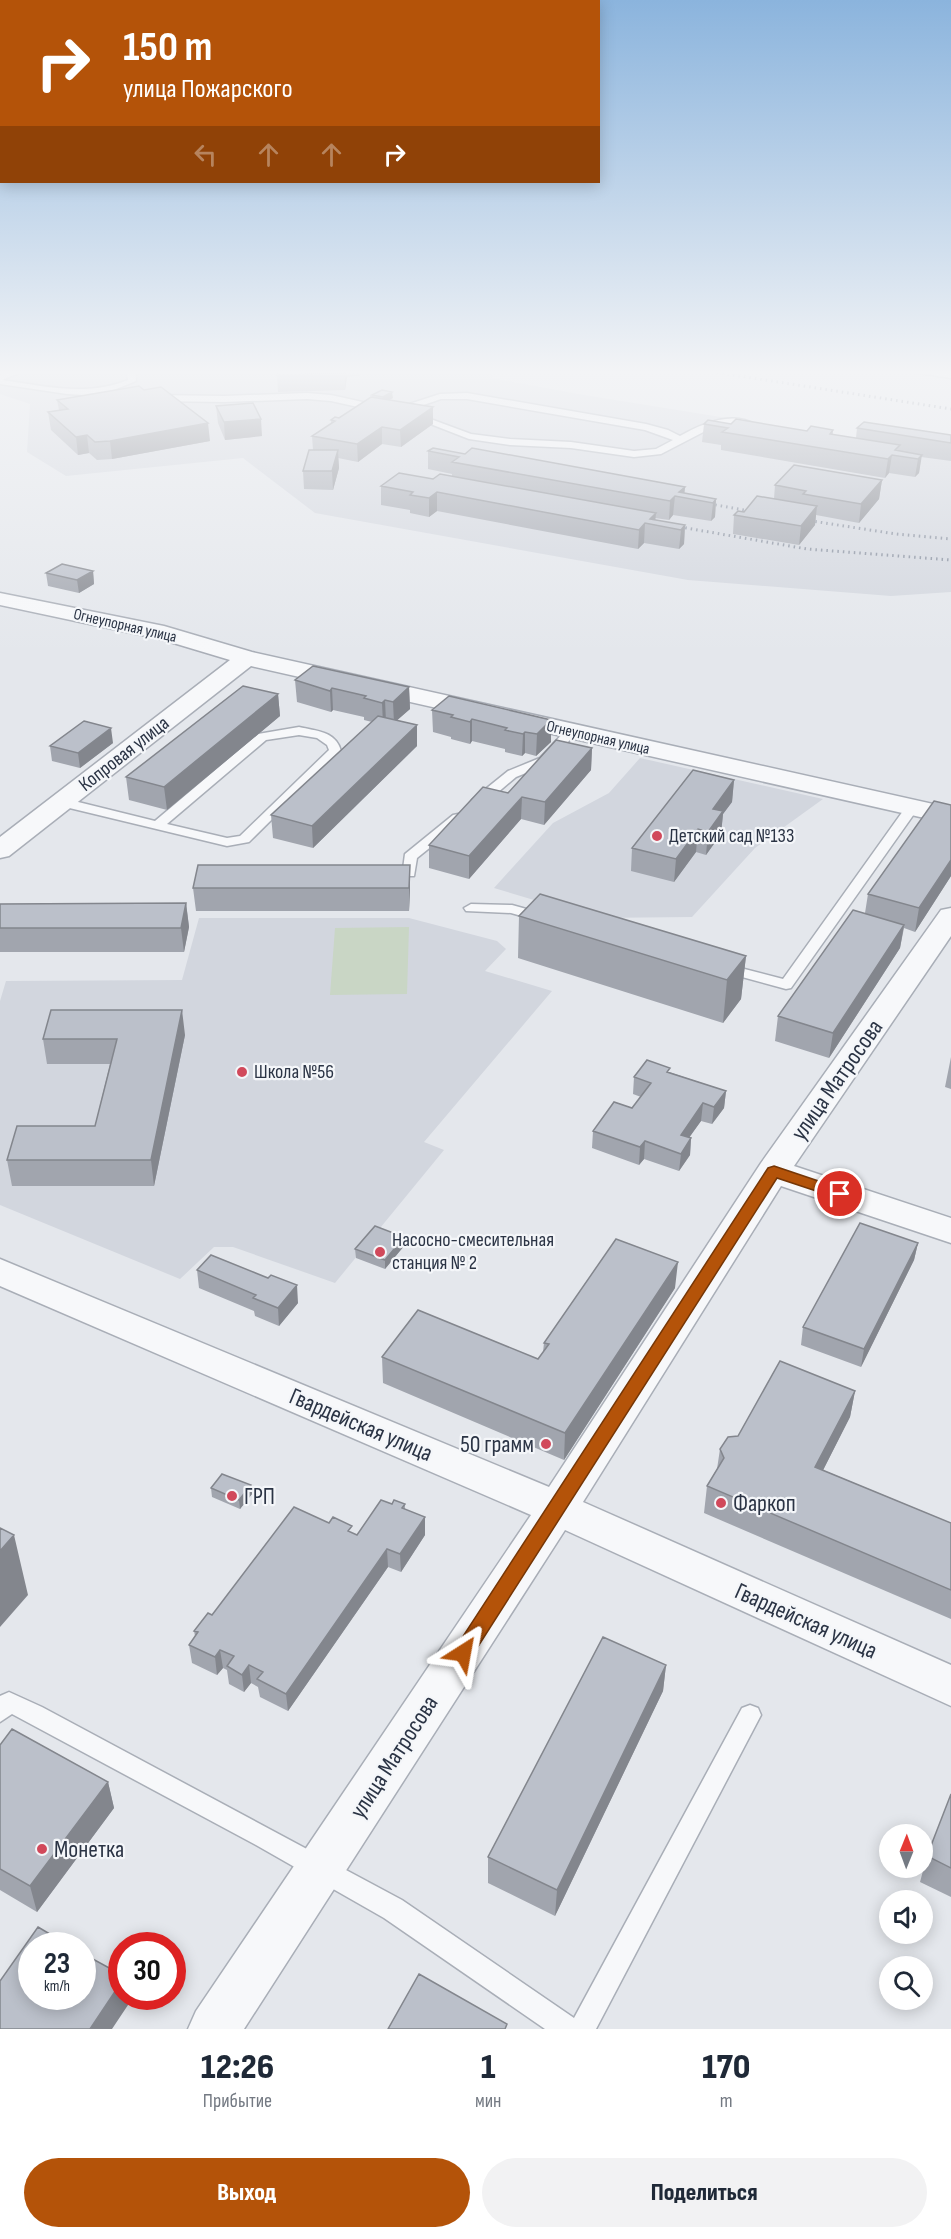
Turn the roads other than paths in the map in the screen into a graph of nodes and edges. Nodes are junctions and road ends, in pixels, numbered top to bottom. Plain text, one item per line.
1 (0, 599) edge
2 (247, 658) junction
3 (571, 732) junction
4 (62, 802) junction
5 (913, 807) junction
6 (951, 816) edge
7 (158, 825) junction
8 (0, 850) edge
9 (386, 873) edge
10 (471, 908) dead end
11 (951, 916) edge
12 (558, 922) edge
13 (706, 963) edge
14 (774, 1171) junction
15 (951, 1231) edge
16 (0, 1272) edge
17 (556, 1508) junction
18 (951, 1686) edge
19 (0, 1712) edge
20 (750, 1715) dead end
21 (321, 1868) junction
22 (214, 2029) edge
23 (567, 2029) edge
24 (582, 2029) edge

1 - 2 street, Огнеупорная улица
2 - 3 street, Огнеупорная улица
2 - 4 street, Копровая улица
3 - 5 street, Огнеупорная улица
3 - 9 lane
4 - 7 lane
4 - 8 street, Копровая улица
5 - 6 street, Огнеупорная улица
5 - 13 lane
7 - 7 lane
10 - 12 lane
11 - 14 street, улица Матросова
14 - 15 street
14 - 17 street, улица Матросова
16 - 17 street, Гвардейская улица
17 - 18 street, Гвардейская улица
17 - 21 street, улица Матросова
19 - 21 lane
20 - 24 lane
21 - 22 street, улица Матросова
21 - 23 lane

